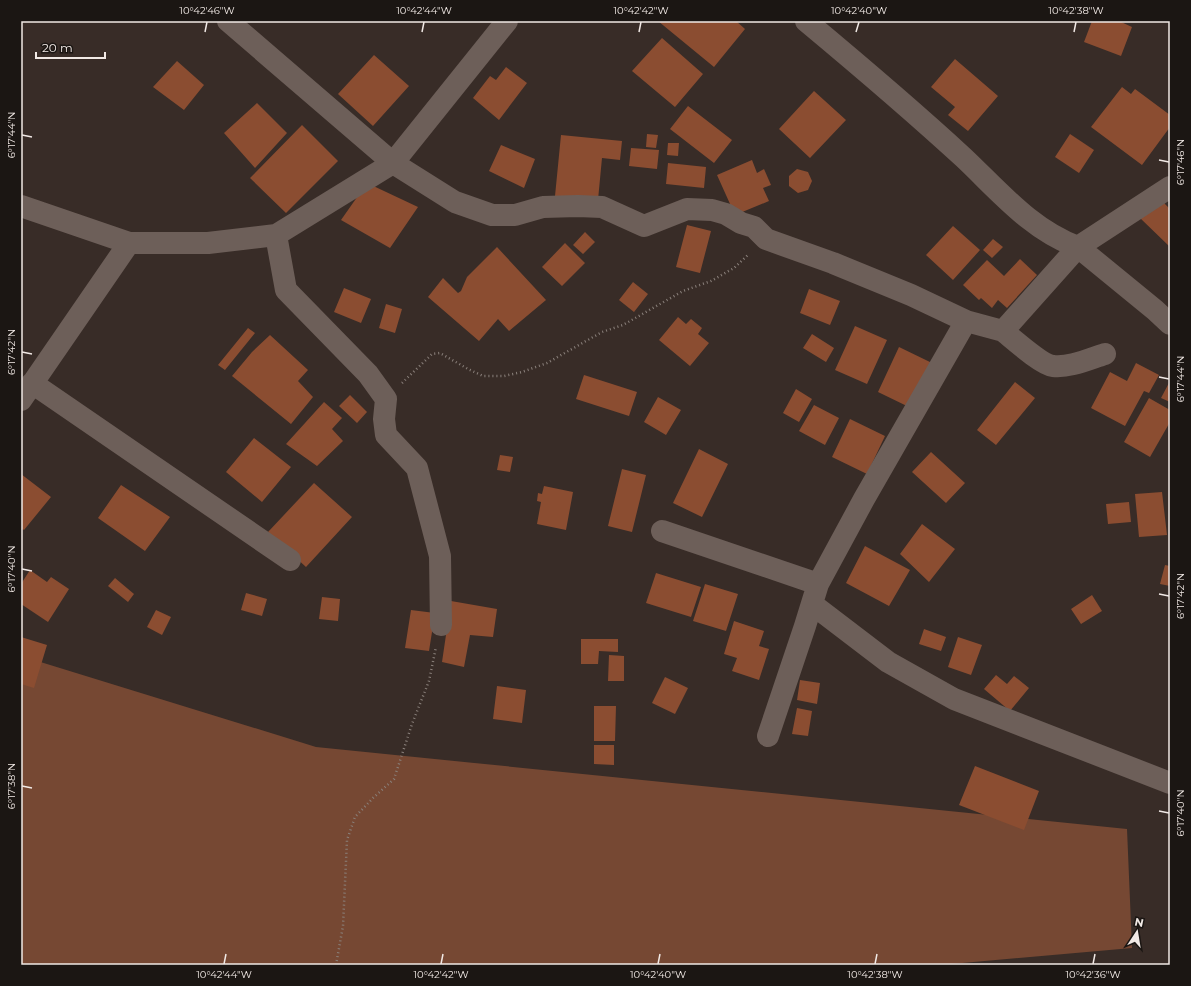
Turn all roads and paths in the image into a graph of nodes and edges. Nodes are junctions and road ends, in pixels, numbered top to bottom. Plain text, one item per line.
1 (228, 21) edge
2 (507, 21) edge
3 (806, 21) edge
4 (393, 163) junction
5 (1170, 187) edge
6 (21, 206) edge
7 (276, 235) junction
8 (766, 239) junction
9 (129, 243) junction
10 (1078, 247) junction
11 (966, 321) junction
12 (1170, 324) edge
13 (1003, 331) junction
14 (1104, 354) dead end
15 (27, 392) edge
16 (386, 399) junction
17 (662, 532) dead end
18 (290, 560) dead end
19 (815, 594) junction
20 (441, 625) joint
21 (768, 736) dead end
22 (1170, 783) edge
23 (336, 965) edge

1 - 4 street
2 - 4 street
3 - 10 street
4 - 7 street
4 - 8 street
5 - 10 street
6 - 9 street
7 - 9 street
7 - 16 street
8 - 11 street
8 - 16 path
9 - 15 street
10 - 12 street
10 - 13 street
11 - 13 street
11 - 19 street
13 - 14 street
15 - 18 street
16 - 20 street
17 - 19 street
19 - 21 street
19 - 22 street
20 - 23 path

